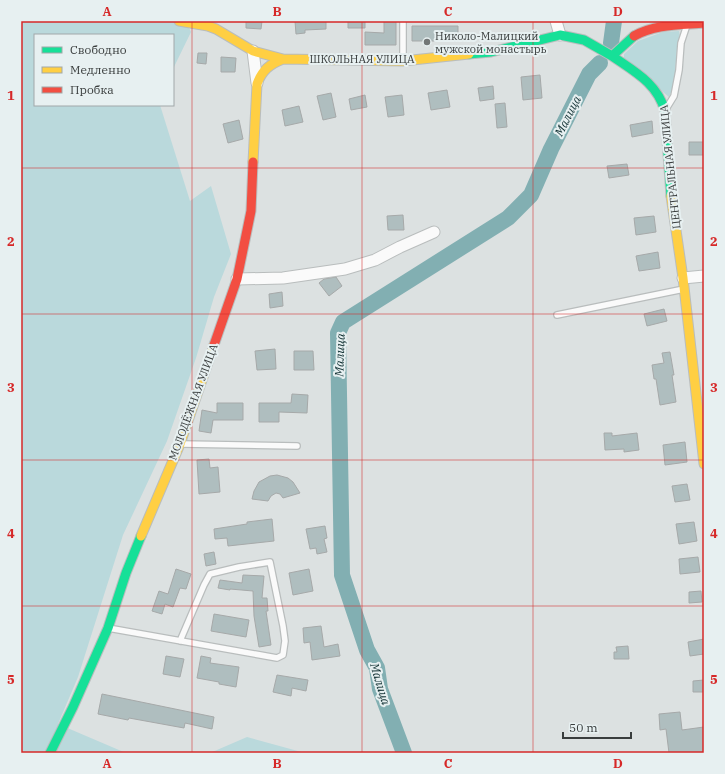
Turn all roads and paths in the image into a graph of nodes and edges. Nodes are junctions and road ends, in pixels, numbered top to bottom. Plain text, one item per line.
1 (178, 21) edge
2 (203, 21) edge
3 (403, 21) edge
4 (556, 21) edge
5 (704, 23) edge
6 (687, 24) junction
7 (216, 29) junction
8 (560, 35) junction
9 (252, 50) junction
10 (612, 56) junction
11 (283, 58) junction
12 (403, 61) junction
13 (257, 84) junction
14 (665, 111) junction
15 (434, 232) dead end
16 (704, 276) edge
17 (237, 278) junction
18 (684, 283) junction
19 (557, 315) dead end
20 (180, 444) junction
21 (297, 446) dead end
22 (704, 464) edge
23 (108, 628) junction
24 (180, 641) junction
25 (50, 753) edge

1 - 7 street, ШКОЛЬНАЯ УЛИЦА
2 - 7 street
3 - 12 lane
4 - 8 street
5 - 6 street
6 - 10 street
6 - 14 lane
7 - 9 street, ШКОЛЬНАЯ УЛИЦА
8 - 10 street, ШКОЛЬНАЯ УЛИЦА
8 - 12 street, ШКОЛЬНАЯ УЛИЦА
9 - 11 street, ШКОЛЬНАЯ УЛИЦА
9 - 13 street, МОЛОДЁЖНАЯ УЛИЦА
10 - 14 street, ЦЕНТРАЛЬНАЯ УЛИЦА
11 - 12 street, ШКОЛЬНАЯ УЛИЦА
11 - 13 street, МОЛОДЁЖНАЯ УЛИЦА
13 - 17 street, МОЛОДЁЖНАЯ УЛИЦА
14 - 18 street, ЦЕНТРАЛЬНАЯ УЛИЦА
15 - 17 street
16 - 18 street
17 - 20 street, МОЛОДЁЖНАЯ УЛИЦА
18 - 19 lane
18 - 22 street, ЦЕНТРАЛЬНАЯ УЛИЦА
20 - 21 lane
20 - 23 street, МОЛОДЁЖНАЯ УЛИЦА
23 - 24 lane
23 - 25 street, МОЛОДЁЖНАЯ УЛИЦА
24 - 24 lane

